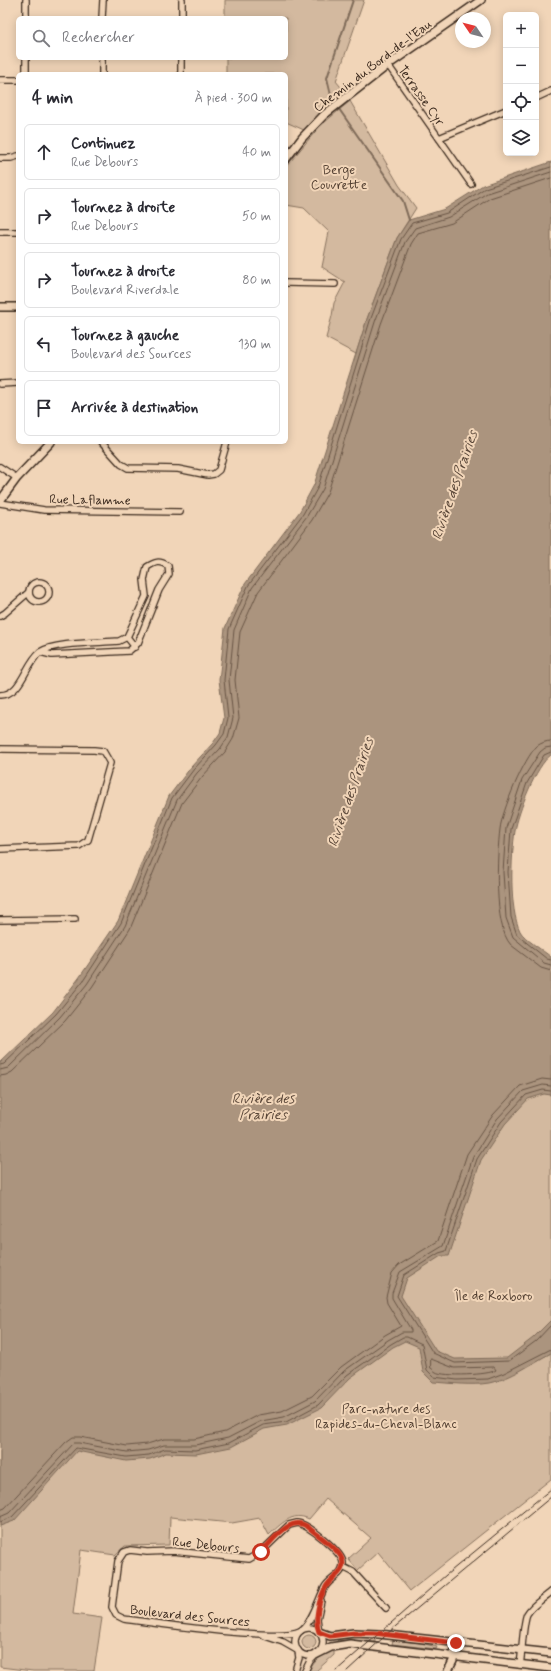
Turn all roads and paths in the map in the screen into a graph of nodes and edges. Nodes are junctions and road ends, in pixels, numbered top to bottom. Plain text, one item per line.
1 (26, 0) edge
2 (103, 0) edge
3 (182, 0) edge
4 (481, 0) edge
5 (26, 16) edge
6 (102, 16) edge
7 (182, 16) edge
8 (26, 60) edge
9 (102, 60) edge
10 (181, 60) edge
11 (388, 65) junction
12 (26, 72) edge
13 (102, 72) edge
14 (181, 72) edge
15 (0, 80) edge
16 (16, 80) edge
17 (551, 92) edge
18 (539, 97) edge
19 (503, 111) edge
20 (439, 138) junction
21 (288, 156) edge
22 (16, 157) edge
23 (0, 158) edge
24 (471, 184) dead end
25 (0, 232) edge
26 (16, 232) edge
27 (288, 283) edge
28 (335, 284) dead end
29 (0, 307) edge
30 (16, 307) edge
31 (16, 382) edge
32 (0, 384) edge
33 (48, 444) edge
34 (103, 444) edge
35 (226, 444) edge
36 (0, 467) edge
37 (17, 478) junction
38 (0, 502) edge
39 (180, 512) dead end
40 (29, 592) dead end
41 (0, 616) edge
42 (127, 637) junction
43 (135, 647) junction
44 (40, 652) junction
45 (0, 696) edge
46 (0, 749) edge
47 (0, 849) edge
48 (75, 919) dead end
49 (0, 920) edge
50 (343, 1567) junction
51 (551, 1592) edge
52 (322, 1595) junction
53 (386, 1608) dead end
54 (116, 1615) joint
55 (301, 1631) junction
56 (319, 1632) junction
57 (263, 1635) junction
58 (456, 1643) junction
59 (297, 1650) junction
60 (522, 1650) junction
61 (551, 1653) edge
62 (317, 1654) junction
63 (454, 1657) junction
64 (520, 1665) junction
65 (551, 1668) edge
66 (295, 1671) edge
67 (305, 1671) edge
68 (448, 1671) edge

1 - 5 street
2 - 6 street
3 - 7 street
4 - 11 street, Chemin du Bord-de-l'Eau
8 - 12 street
9 - 13 street
10 - 14 street
11 - 20 street, Terrasse Cyr
11 - 21 street, Chemin du Bord-de-l'Eau
15 - 16 street
17 - 18 street
19 - 20 street, Terrasse Cyr
20 - 24 street, Terrasse Cyr
22 - 23 street
25 - 26 street
27 - 28 street
29 - 30 street
31 - 32 street
33 - 37 street
34 - 35 street
36 - 37 street
37 - 38 street
38 - 39 street, Rue Laflamme
40 - 41 street
42 - 43 street
42 - 43 street
42 - 44 street
43 - 44 street
44 - 45 street
46 - 47 street
48 - 49 street
50 - 52 street
50 - 53 street
50 - 54 street, Rue Debours
51 - 60 street
52 - 55 street
52 - 56 street
54 - 57 street, Boulevard des Sources
55 - 56 street
55 - 57 street, Boulevard des Sources
55 - 59 street
56 - 58 street
56 - 62 street
57 - 59 street, Boulevard des Sources
58 - 60 street
58 - 63 street
59 - 62 street
59 - 66 street
60 - 61 street
60 - 64 street
62 - 63 street
62 - 67 street
63 - 64 street
63 - 68 street
64 - 65 street

